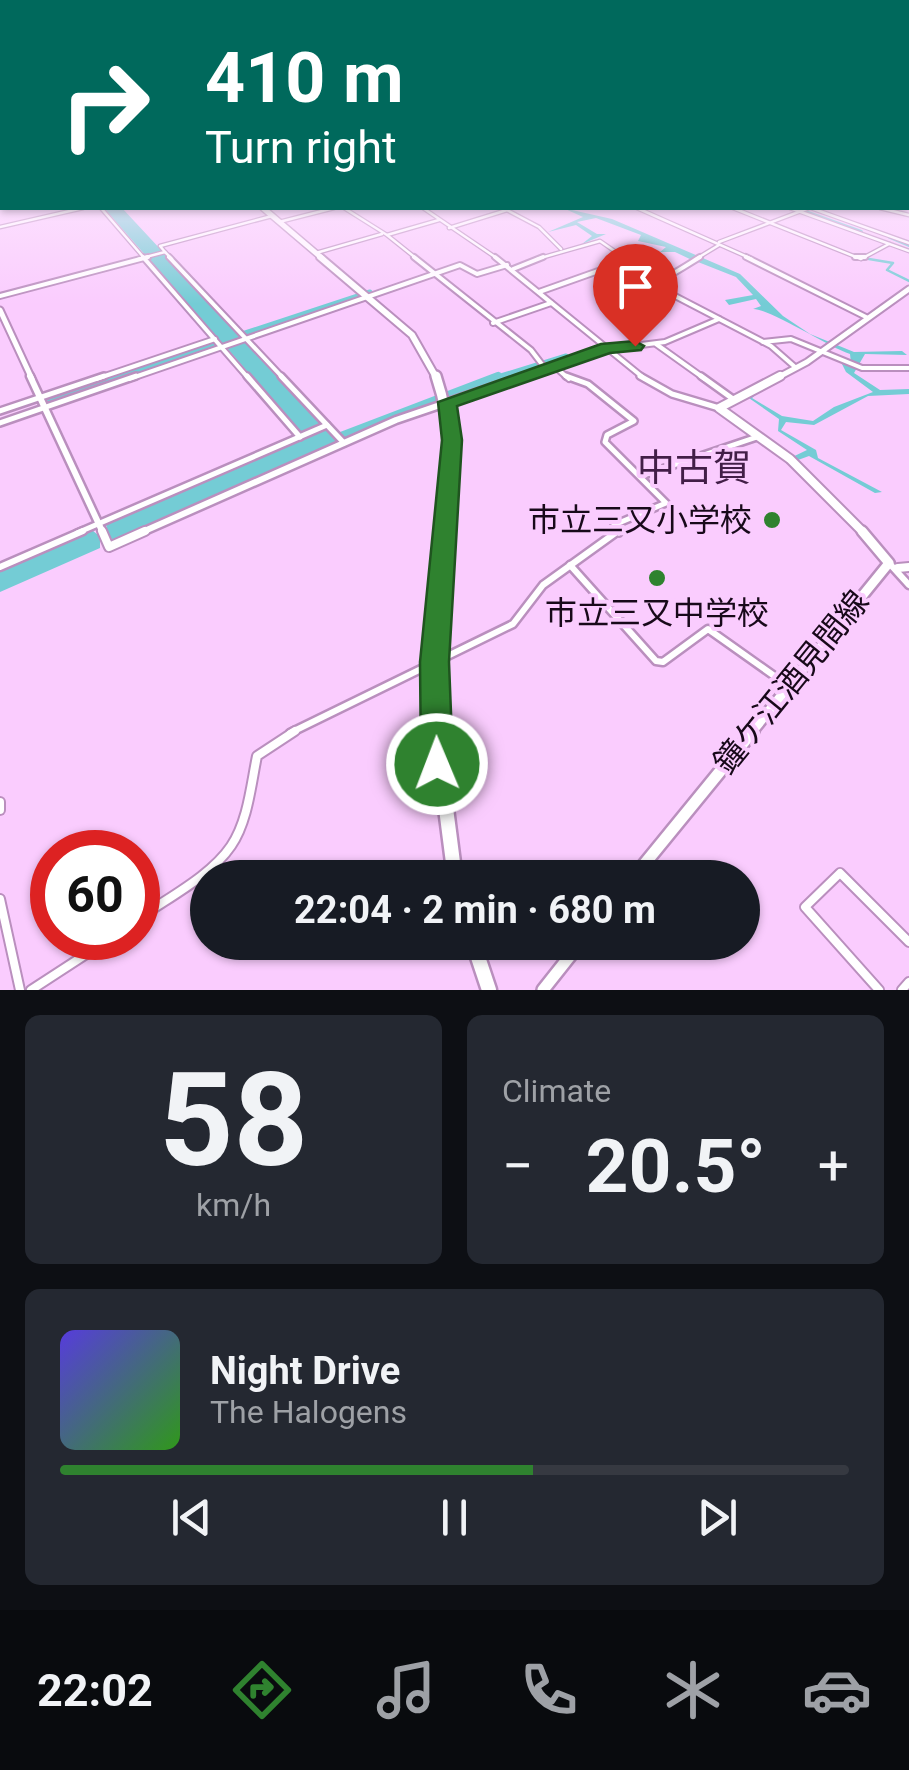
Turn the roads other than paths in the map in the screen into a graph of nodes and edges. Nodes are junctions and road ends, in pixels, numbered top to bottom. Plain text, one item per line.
1 (69, 211) edge
2 (104, 211) edge
3 (266, 211) edge
4 (317, 211) edge
5 (349, 211) edge
6 (427, 211) edge
7 (500, 211) edge
8 (506, 211) edge
9 (644, 211) edge
10 (742, 211) edge
11 (800, 211) joint
12 (819, 211) edge
13 (276, 219) junction
14 (439, 220) junction
15 (771, 222) junction
16 (0, 227) edge
17 (449, 228) junction
18 (384, 234) junction
19 (908, 242) edge
20 (718, 244) junction
21 (889, 244) junction
22 (562, 249) junction
23 (909, 251) edge
24 (165, 252) junction
25 (316, 252) junction
26 (146, 257) junction
27 (507, 265) junction
28 (513, 269) junction
29 (434, 271) junction
30 (653, 281) junction
31 (909, 289) edge
32 (540, 292) junction
33 (364, 294) junction
34 (0, 296) edge
35 (551, 303) junction
36 (0, 310) edge
37 (868, 318) junction
38 (718, 319) junction
39 (492, 323) junction
40 (245, 338) junction
41 (215, 339) junction
42 (764, 342) junction
43 (656, 344) junction
44 (223, 346) junction
45 (829, 347) junction
46 (608, 348) junction
47 (540, 363) junction
48 (553, 365) junction
49 (795, 368) junction
50 (909, 368) edge
51 (40, 397) junction
52 (446, 399) junction
53 (733, 399) junction
54 (44, 408) junction
55 (719, 408) junction
56 (0, 411) edge
57 (0, 423) edge
58 (326, 426) junction
59 (760, 435) junction
60 (302, 436) junction
61 (343, 442) junction
62 (641, 476) junction
63 (99, 526) junction
64 (570, 565) junction
65 (894, 566) junction
66 (0, 567) edge
67 (909, 567) edge
68 (909, 585) edge
69 (434, 662) junction
70 (787, 684) junction
71 (451, 860) edge
72 (647, 860) edge
73 (0, 900) edge
74 (160, 903) edge
75 (909, 942) edge
76 (77, 960) edge
77 (479, 960) edge
78 (566, 960) edge
79 (909, 982) edge
80 (20, 990) edge
81 (31, 990) edge
82 (489, 990) edge
83 (542, 990) edge
84 (879, 990) edge
85 (902, 990) edge

1 - 16 street
2 - 26 street
3 - 13 main road
4 - 13 street
5 - 18 street
6 - 14 street
7 - 17 street
8 - 22 street
9 - 20 street
10 - 15 street
11 - 15 street
11 - 21 street
12 - 19 street
13 - 24 street
13 - 25 main road
14 - 17 street
14 - 18 street
15 - 20 street
15 - 21 street
17 - 27 street
18 - 25 street
18 - 29 street
20 - 30 street
20 - 37 street
21 - 23 street
22 - 28 street
22 - 30 street
24 - 26 street
24 - 40 street
25 - 33 main road
26 - 34 street
26 - 41 street
27 - 28 street
27 - 29 street
28 - 32 street
29 - 33 street
29 - 39 street
30 - 32 street
30 - 38 street
31 - 37 main road
32 - 35 street
33 - 40 street
33 - 52 main road
35 - 39 street
35 - 46 street
36 - 51 street
37 - 45 main road
38 - 42 street
38 - 43 street
39 - 47 street
40 - 44 street
40 - 58 street
41 - 44 street
41 - 51 street
42 - 45 street
42 - 49 street
43 - 46 street
43 - 53 street
44 - 54 street
44 - 60 street
45 - 49 main road
45 - 50 street
46 - 48 street
46 - 55 street
47 - 48 street
47 - 52 street
48 - 62 street
49 - 53 main road
51 - 54 street
51 - 56 street
52 - 61 street
52 - 69 main road
53 - 55 main road
54 - 57 street
54 - 63 street
55 - 59 main road, 鐘ケ江酒見間線
58 - 60 street
58 - 61 street
59 - 62 street
59 - 65 main road, 鐘ケ江酒見間線
60 - 63 street
61 - 63 street
62 - 64 street
63 - 66 street
64 - 69 street
64 - 70 street
65 - 67 street
65 - 68 street
65 - 70 main road, 鐘ケ江酒見間線
69 - 71 main road
69 - 74 street
70 - 72 main road, 鐘ケ江酒見間線
73 - 80 street
75 - 84 street
76 - 81 street
77 - 82 main road
78 - 83 main road
79 - 85 street

